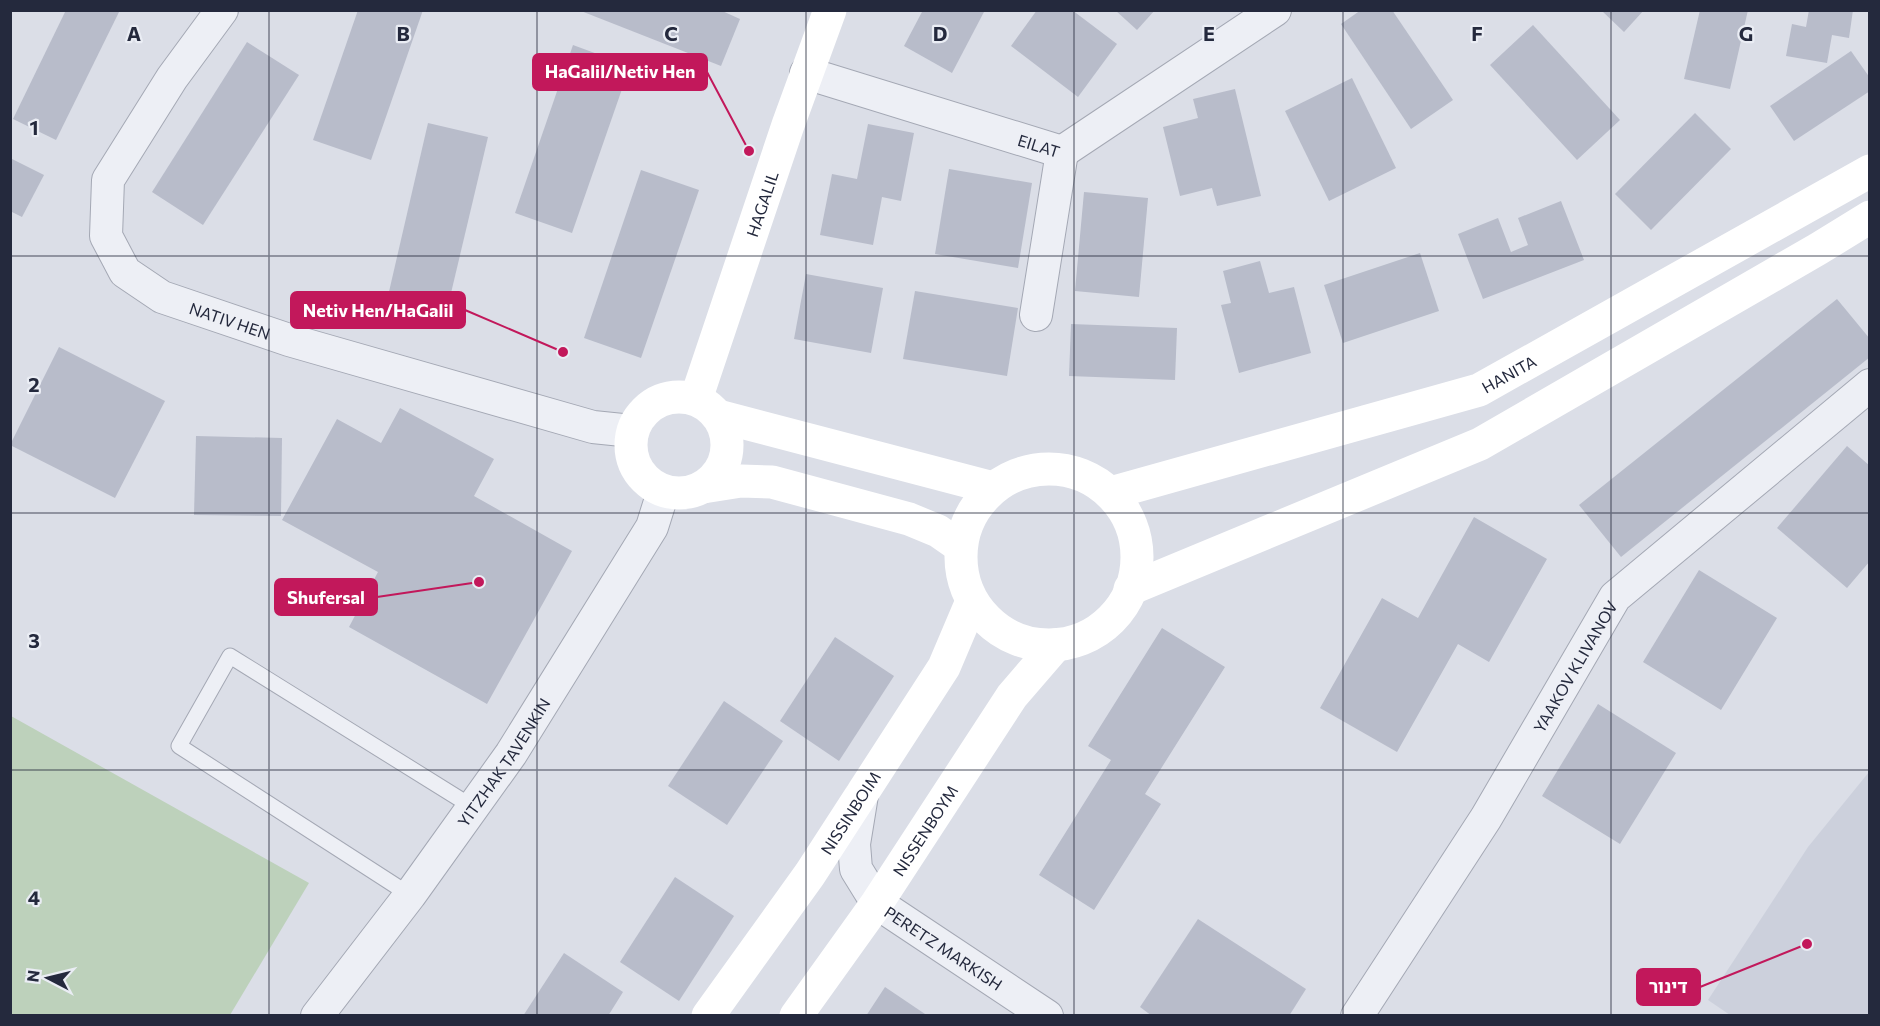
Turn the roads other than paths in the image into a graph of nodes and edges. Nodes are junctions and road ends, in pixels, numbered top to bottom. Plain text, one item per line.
1 (222, 10) edge
2 (830, 10) edge
3 (1275, 10) edge
4 (806, 74) junction
5 (1062, 152) junction
6 (1869, 171) edge
7 (1869, 217) edge
8 (1036, 315) dead end
9 (1869, 385) edge
10 (707, 407) junction
11 (632, 431) junction
12 (703, 487) junction
13 (993, 488) junction
14 (663, 492) junction
15 (1111, 493) junction
16 (961, 547) junction
17 (1130, 589) junction
18 (972, 601) junction
19 (1056, 645) junction
20 (862, 795) junction
21 (471, 806) junction
22 (410, 896) junction
23 (877, 903) junction
24 (317, 1016) edge
25 (708, 1016) edge
26 (796, 1016) edge
27 (1047, 1016) edge
28 (1357, 1016) edge

1 - 11 street, NATIV HEN
2 - 4 street, HAGALIL
3 - 5 street, EILAT
4 - 5 street, EILAT
4 - 10 street, HAGALIL
5 - 8 street
6 - 15 street, HANITA
7 - 17 street
9 - 28 street, YAAKOV KLIVANOV
10 - 11 street
10 - 12 street
10 - 13 street
11 - 14 street
12 - 14 street
12 - 16 street
13 - 15 street
13 - 16 street
14 - 21 street, YITZHAK TAVENKIN
15 - 17 street
16 - 18 street
17 - 19 street
18 - 19 street
18 - 20 street, NISSINBOIM
19 - 23 street, NISSENBOYM
20 - 23 street, PERETZ MARKISH
20 - 25 street, NISSINBOIM
21 - 22 street, YITZHAK TAVENKIN
21 - 22 lane
22 - 24 street, YITZHAK TAVENKIN
23 - 26 street, NISSENBOYM
23 - 27 street, PERETZ MARKISH

